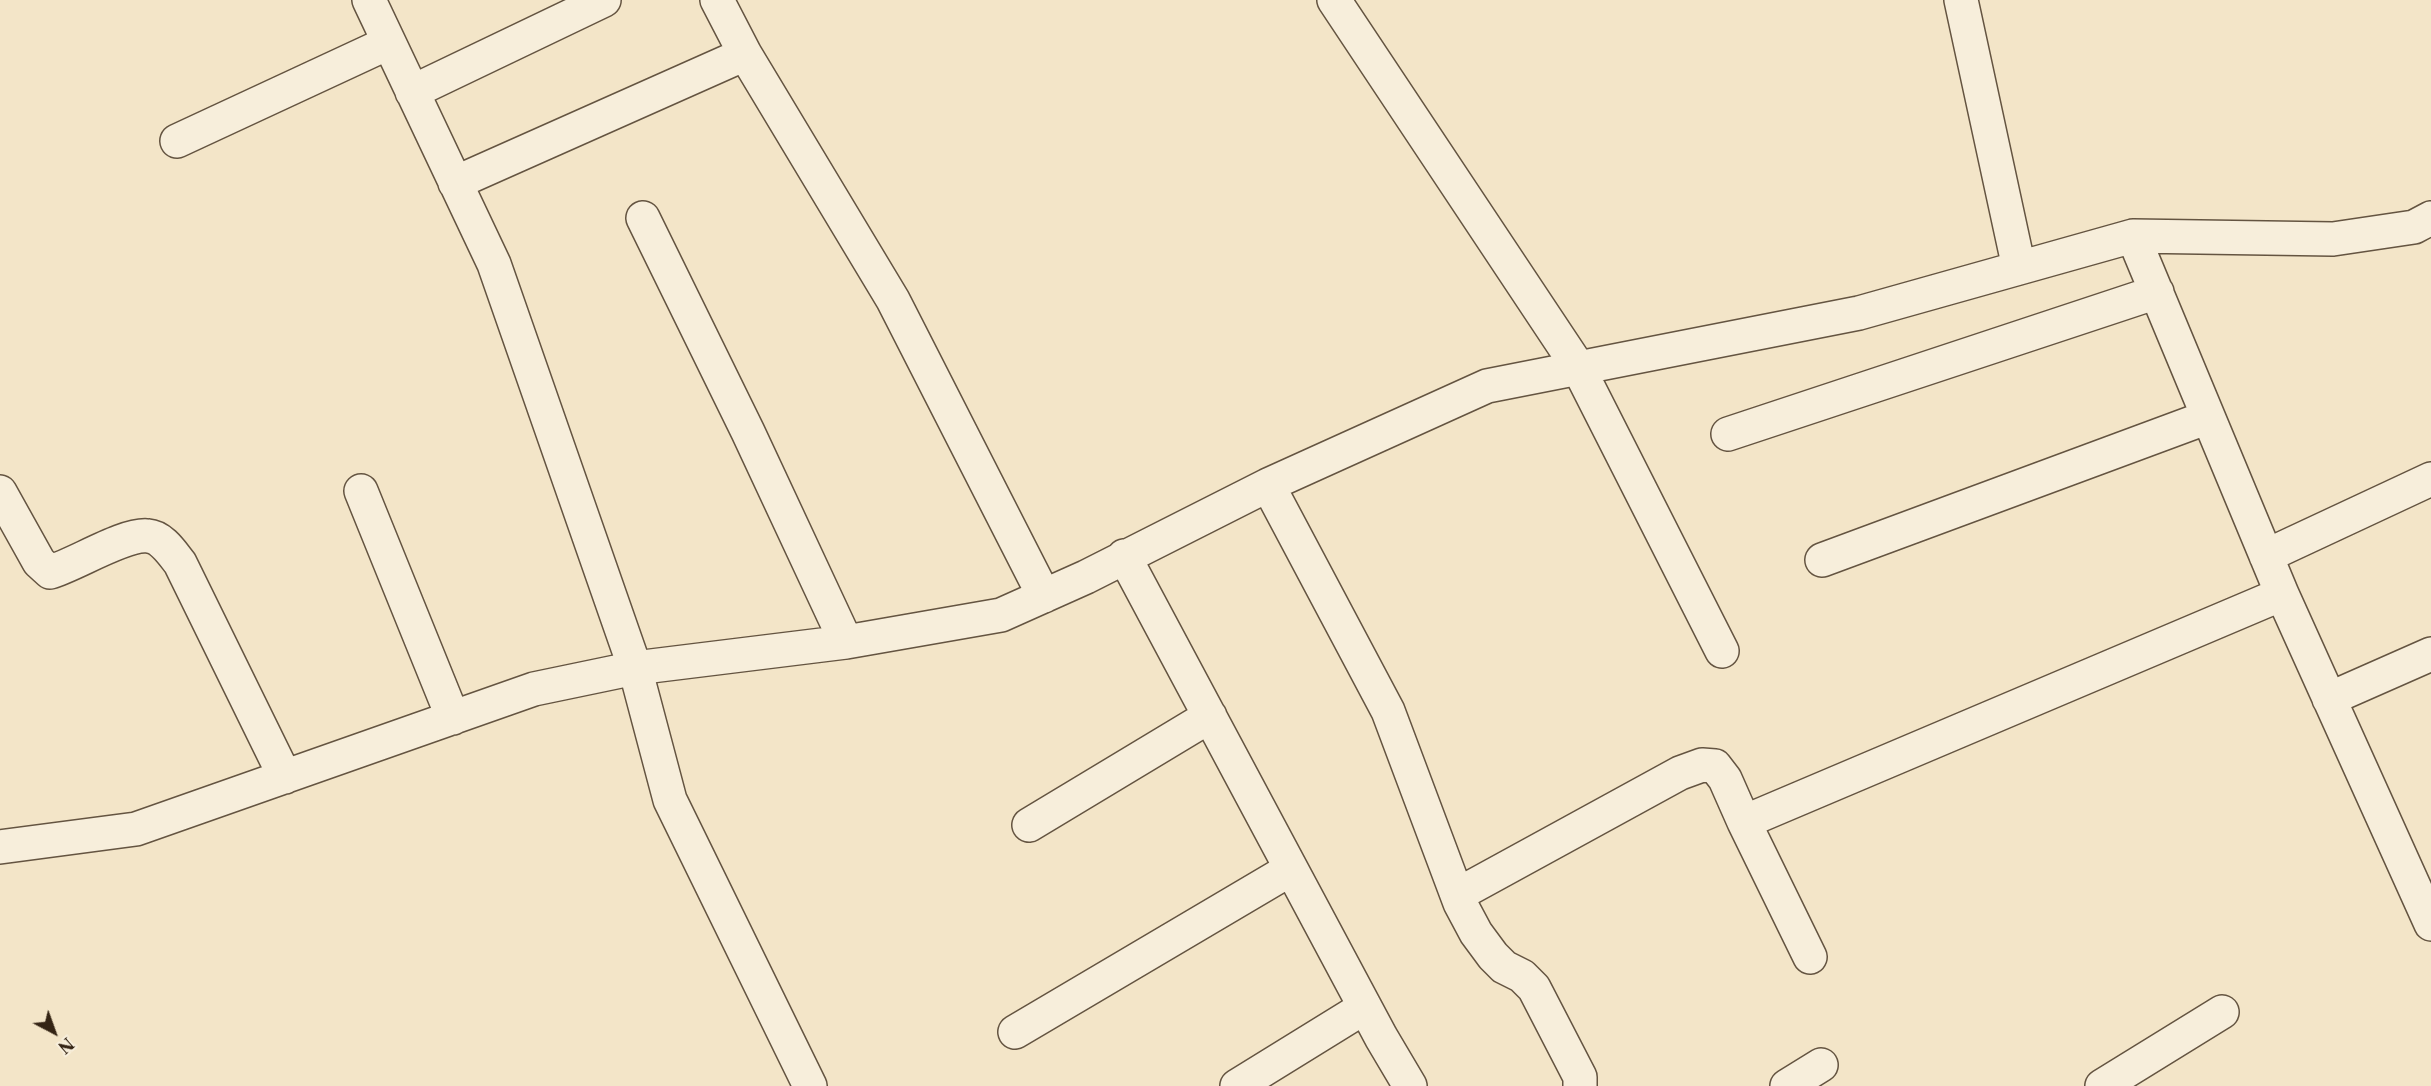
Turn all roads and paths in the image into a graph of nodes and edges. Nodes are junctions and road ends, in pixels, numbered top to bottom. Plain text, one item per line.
1 (369, 0) edge
2 (604, 0) edge
3 (717, 0) edge
4 (1334, 0) edge
5 (1961, 0) edge
6 (388, 43) junction
7 (745, 54) junction
8 (412, 92) junction
9 (177, 141) dead end
10 (455, 183) junction
11 (643, 218) dead end
12 (2431, 218) edge
13 (2133, 236) junction
14 (2019, 268) junction
15 (2157, 292) junction
16 (1578, 367) junction
17 (2208, 417) junction
18 (1728, 434) dead end
19 (2431, 480) edge
20 (1268, 484) junction
21 (361, 491) dead end
22 (0, 492) edge
23 (1124, 556) junction
24 (2266, 556) junction
25 (1822, 560) dead end
26 (2282, 594) junction
27 (1044, 596) junction
28 (846, 642) junction
29 (1722, 651) dead end
30 (2431, 654) edge
31 (635, 668) junction
32 (2330, 699) junction
33 (1210, 716) junction
34 (453, 718) junction
35 (285, 777) junction
36 (1744, 822) junction
37 (1029, 825) dead end
38 (0, 847) edge
39 (1291, 869) junction
40 (1457, 895) junction
41 (2431, 924) edge
42 (1810, 957) dead end
43 (1365, 1007) junction
44 (2222, 1012) dead end
45 (1016, 1032) dead end
46 (1821, 1065) dead end
47 (810, 1086) edge
48 (1237, 1086) edge
49 (1410, 1086) edge
50 (1580, 1086) edge
51 (1787, 1086) edge
52 (2102, 1086) edge

1 - 6 street
2 - 8 street
3 - 7 street
4 - 16 street
5 - 14 street
6 - 8 street
6 - 9 street
7 - 10 street
7 - 27 street
8 - 10 street
10 - 31 street
11 - 28 street
12 - 13 street
13 - 14 street
13 - 15 street
14 - 16 street
15 - 17 street
15 - 18 street
16 - 20 street
16 - 29 street
17 - 24 street
17 - 25 street
19 - 24 street
20 - 23 street
20 - 40 street
21 - 34 street
22 - 35 street
23 - 27 street
23 - 33 street
24 - 26 street
26 - 32 street
26 - 36 street
27 - 28 street
28 - 31 street
30 - 32 street
31 - 34 street
31 - 47 street
32 - 41 street
33 - 37 street
33 - 39 street
34 - 35 street
35 - 38 street
36 - 40 street
36 - 42 street
39 - 43 street
39 - 45 street
40 - 50 street
43 - 48 street
43 - 49 street
44 - 52 street
46 - 51 street

